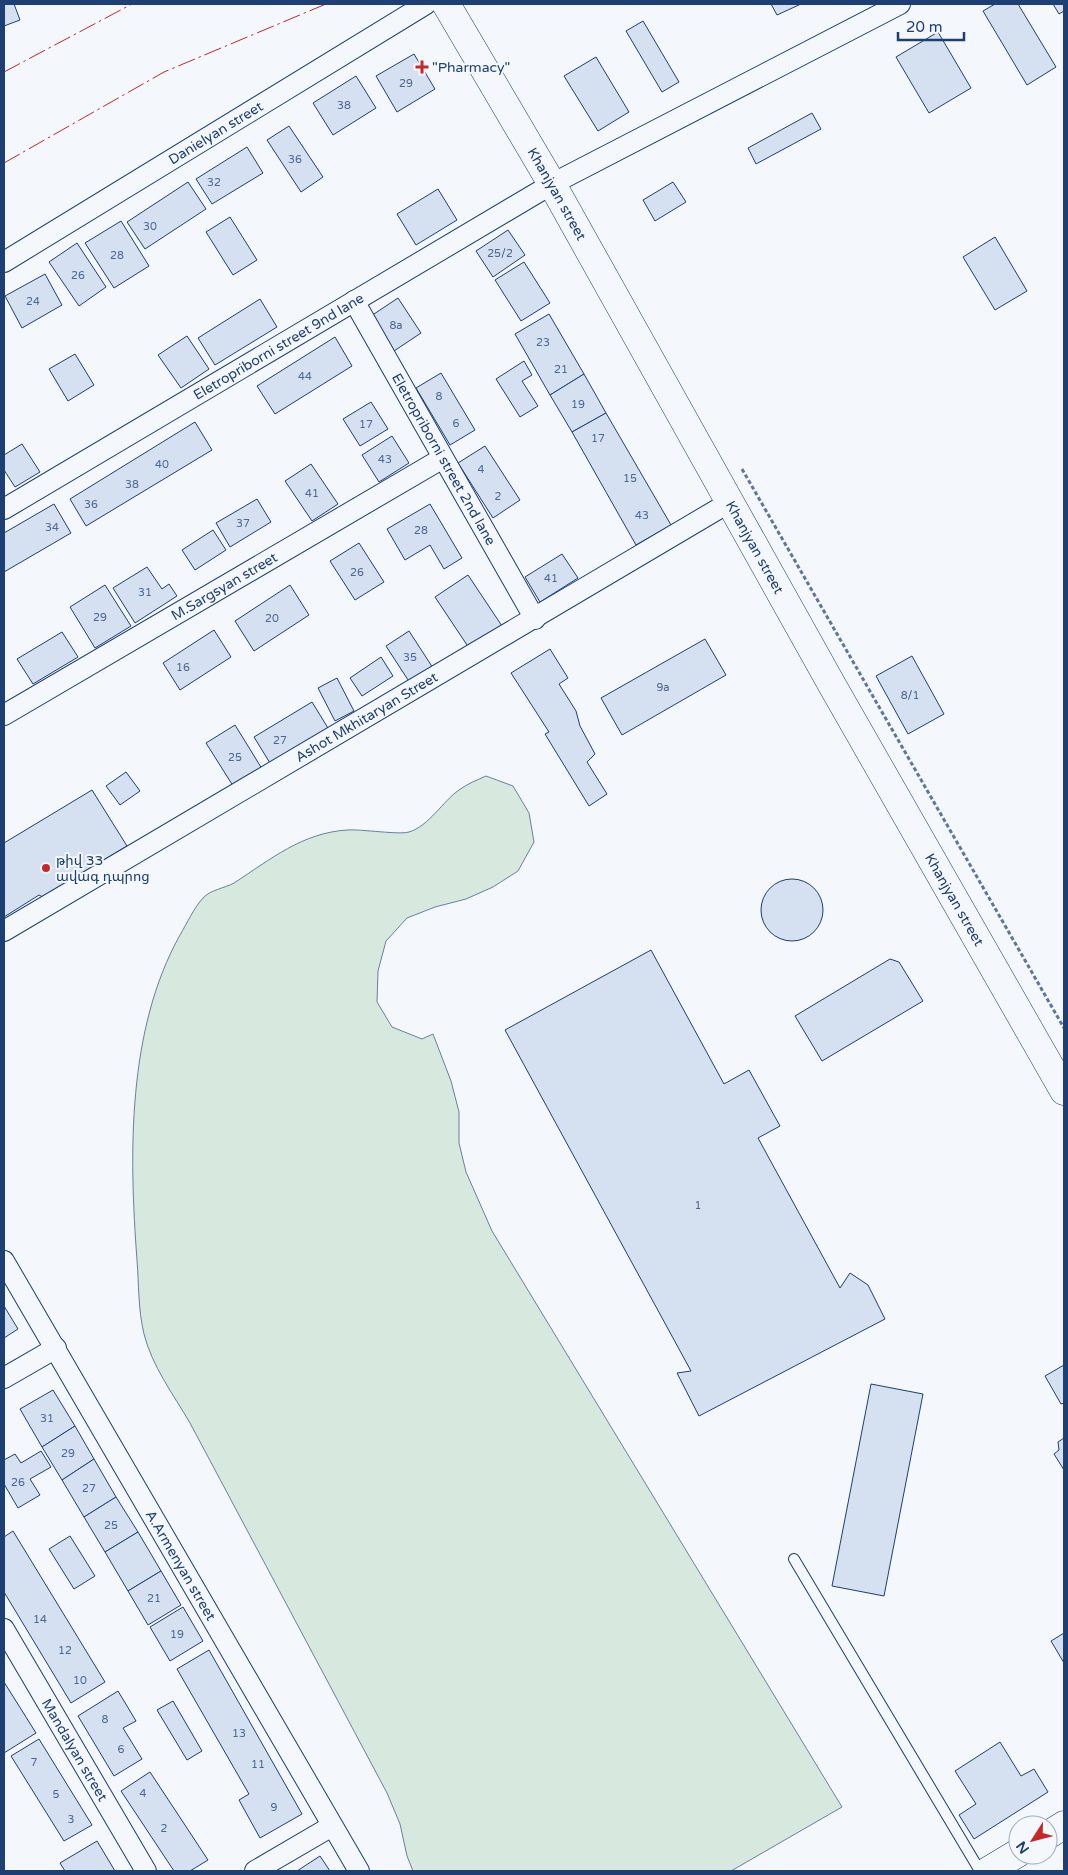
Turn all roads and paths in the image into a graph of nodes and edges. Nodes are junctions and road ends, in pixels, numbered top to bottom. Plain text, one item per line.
1 (426, 4) edge
2 (446, 4) edge
3 (900, 4) edge
4 (552, 184) junction
5 (4, 262) edge
6 (354, 301) junction
7 (443, 458) junction
8 (741, 467) dead end
9 (730, 502) junction
10 (4, 509) edge
11 (534, 619) junction
12 (4, 715) edge
13 (4, 931) edge
14 (1064, 1028) edge
15 (1064, 1091) edge
16 (4, 1260) edge
17 (56, 1348) junction
18 (4, 1378) edge
19 (794, 1559) dead end
20 (4, 1629) edge
21 (332, 1826) junction
22 (1008, 1859) edge
23 (146, 1871) edge
24 (255, 1871) edge
25 (359, 1871) edge
26 (980, 1871) edge
27 (988, 1871) edge

1 - 5 street, Danielyan street
2 - 4 main road, Khanjyan street
3 - 4 street, Eletropriborni street 9nd lane
4 - 6 street, Eletropriborni street 9nd lane
4 - 9 main road, Khanjyan street
6 - 7 street, Eletropriborni street 2nd lane
6 - 10 street, Eletropriborni street 9nd lane
7 - 11 street, Eletropriborni street 2nd lane
7 - 12 street, M.Sargsyan street
8 - 14 path
9 - 11 street, Ashot Mkhitaryan Street
9 - 15 main road, Khanjyan street
11 - 13 street, Ashot Mkhitaryan Street
16 - 17 street, A.Armenyan street
17 - 18 street
17 - 21 street, A.Armenyan street
19 - 26 lane
20 - 23 street, Mandalyan street
21 - 24 street
21 - 25 street, A.Armenyan street
22 - 27 main road

